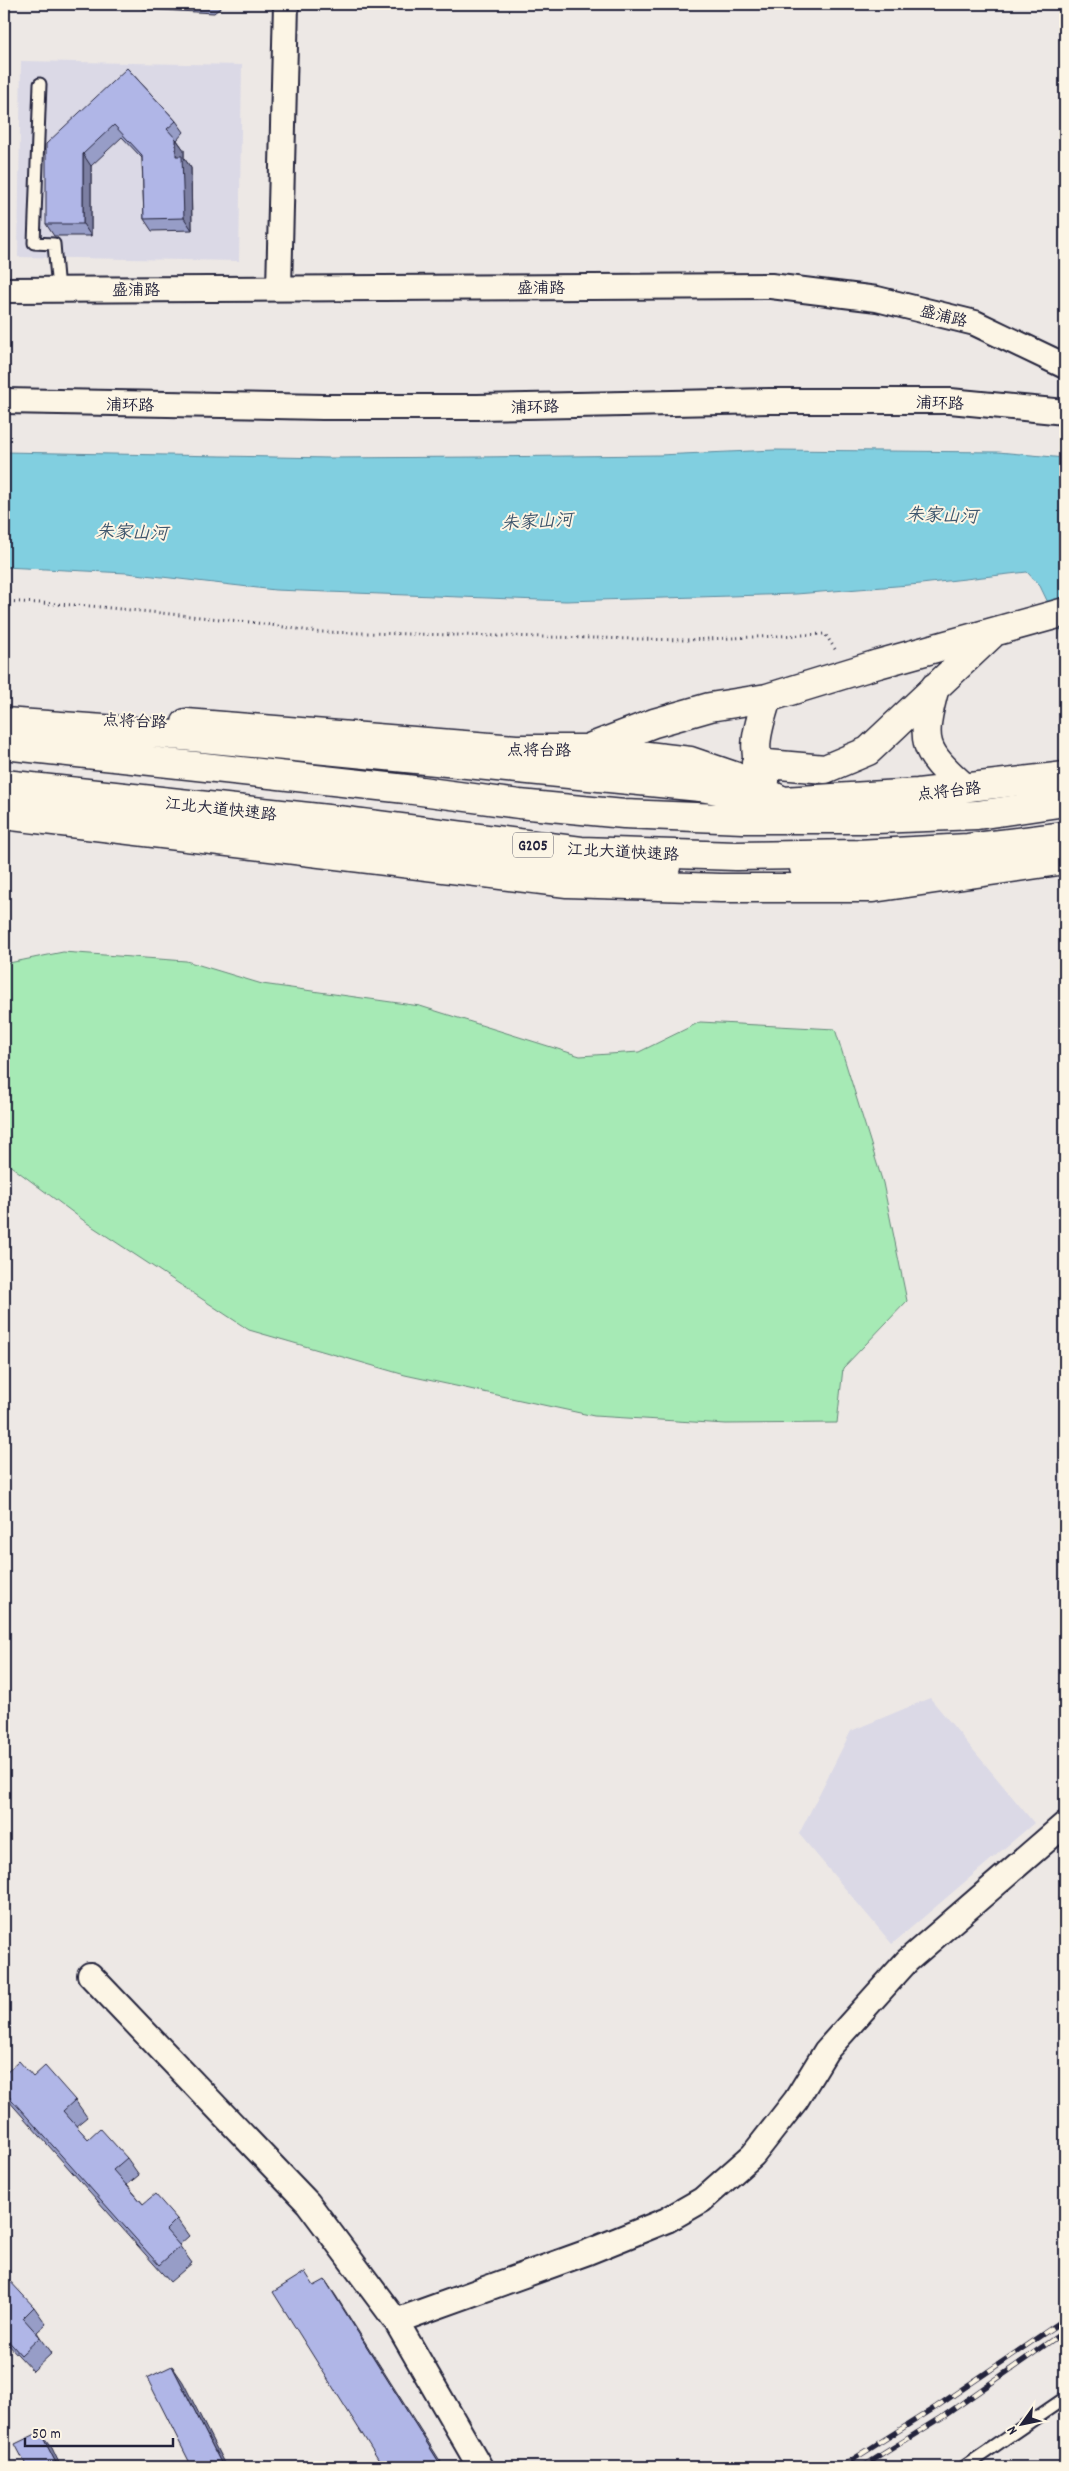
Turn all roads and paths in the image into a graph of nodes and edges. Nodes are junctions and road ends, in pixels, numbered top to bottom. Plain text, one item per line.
1 (286, 4) edge
2 (40, 84) dead end
3 (279, 288) junction
4 (4, 290) edge
5 (58, 290) junction
6 (1065, 366) edge
7 (4, 401) edge
8 (1065, 412) edge
9 (4, 601) edge
10 (1065, 612) edge
11 (996, 630) junction
12 (850, 672) junction
13 (935, 687) junction
14 (767, 698) junction
15 (4, 711) edge
16 (4, 722) edge
17 (4, 745) edge
18 (587, 749) junction
19 (756, 763) junction
20 (1065, 776) edge
21 (4, 784) edge
22 (965, 788) junction
23 (4, 799) edge
24 (783, 801) junction
25 (1065, 802) edge
26 (4, 815) edge
27 (1065, 836) edge
28 (1065, 859) edge
29 (1065, 1824) edge
30 (90, 1975) dead end
31 (396, 2321) junction
32 (1065, 2398) edge
33 (480, 2467) edge
34 (964, 2467) edge

1 - 3 street
2 - 5 lane
3 - 5 street, 盛浦路
3 - 6 street, 盛浦路
4 - 5 street, 盛浦路
7 - 8 street, 浦环路
9 - 12 path
10 - 11 main road
11 - 12 main road
11 - 13 main road
12 - 14 main road
13 - 19 main road
13 - 22 main road
14 - 18 main road
14 - 19 main road
15 - 18 main road, 点将台路
16 - 24 main road
17 - 25 main road
18 - 24 main road, 点将台路
19 - 24 main road
20 - 22 main road, 点将台路
21 - 27 main road, 江北大道快速路 / G205
22 - 24 main road, 点将台路
23 - 28 main road
26 - 28 main road
29 - 31 street
30 - 31 street
31 - 33 street
32 - 34 lane

